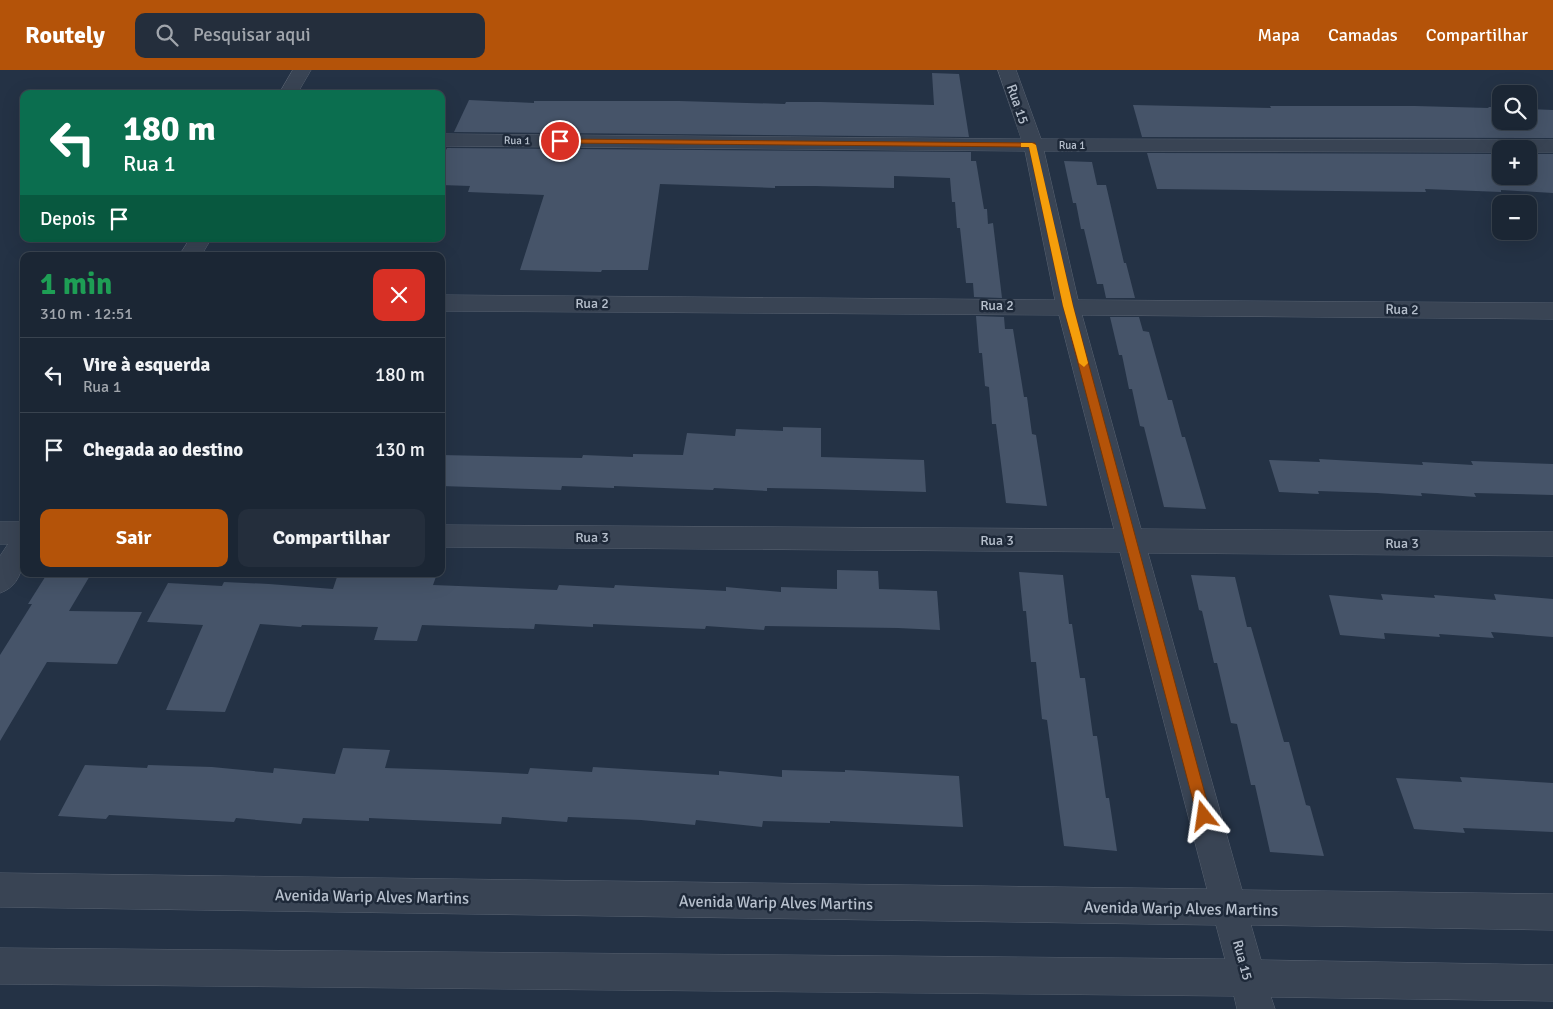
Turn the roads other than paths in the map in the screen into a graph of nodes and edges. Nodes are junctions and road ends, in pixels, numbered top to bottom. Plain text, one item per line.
1 (302, 70) edge
2 (1007, 70) edge
3 (290, 90) edge
4 (445, 140) edge
5 (1032, 145) junction
6 (1553, 146) edge
7 (445, 303) edge
8 (1068, 306) junction
9 (1553, 310) edge
10 (0, 533) edge
11 (20, 534) edge
12 (445, 536) edge
13 (1132, 540) junction
14 (1553, 544) edge
15 (20, 548) edge
16 (0, 581) edge
17 (0, 890) edge
18 (1229, 908) junction
19 (1553, 912) edge
20 (0, 966) edge
21 (1553, 983) edge
22 (1252, 993) edge

1 - 3 street
2 - 5 street, Rua 15
4 - 5 street, Rua 1
5 - 6 street, Rua 1
5 - 8 street, Rua 15
7 - 8 street, Rua 2
8 - 9 street, Rua 2
8 - 13 street, Rua 15
10 - 11 street
12 - 13 street, Rua 3
13 - 14 street, Rua 3
13 - 18 street, Rua 15
15 - 16 street
17 - 18 street, Avenida Warip Alves Martins
18 - 19 street, Avenida Warip Alves Martins
18 - 22 street, Rua 15
20 - 22 street
21 - 22 street

